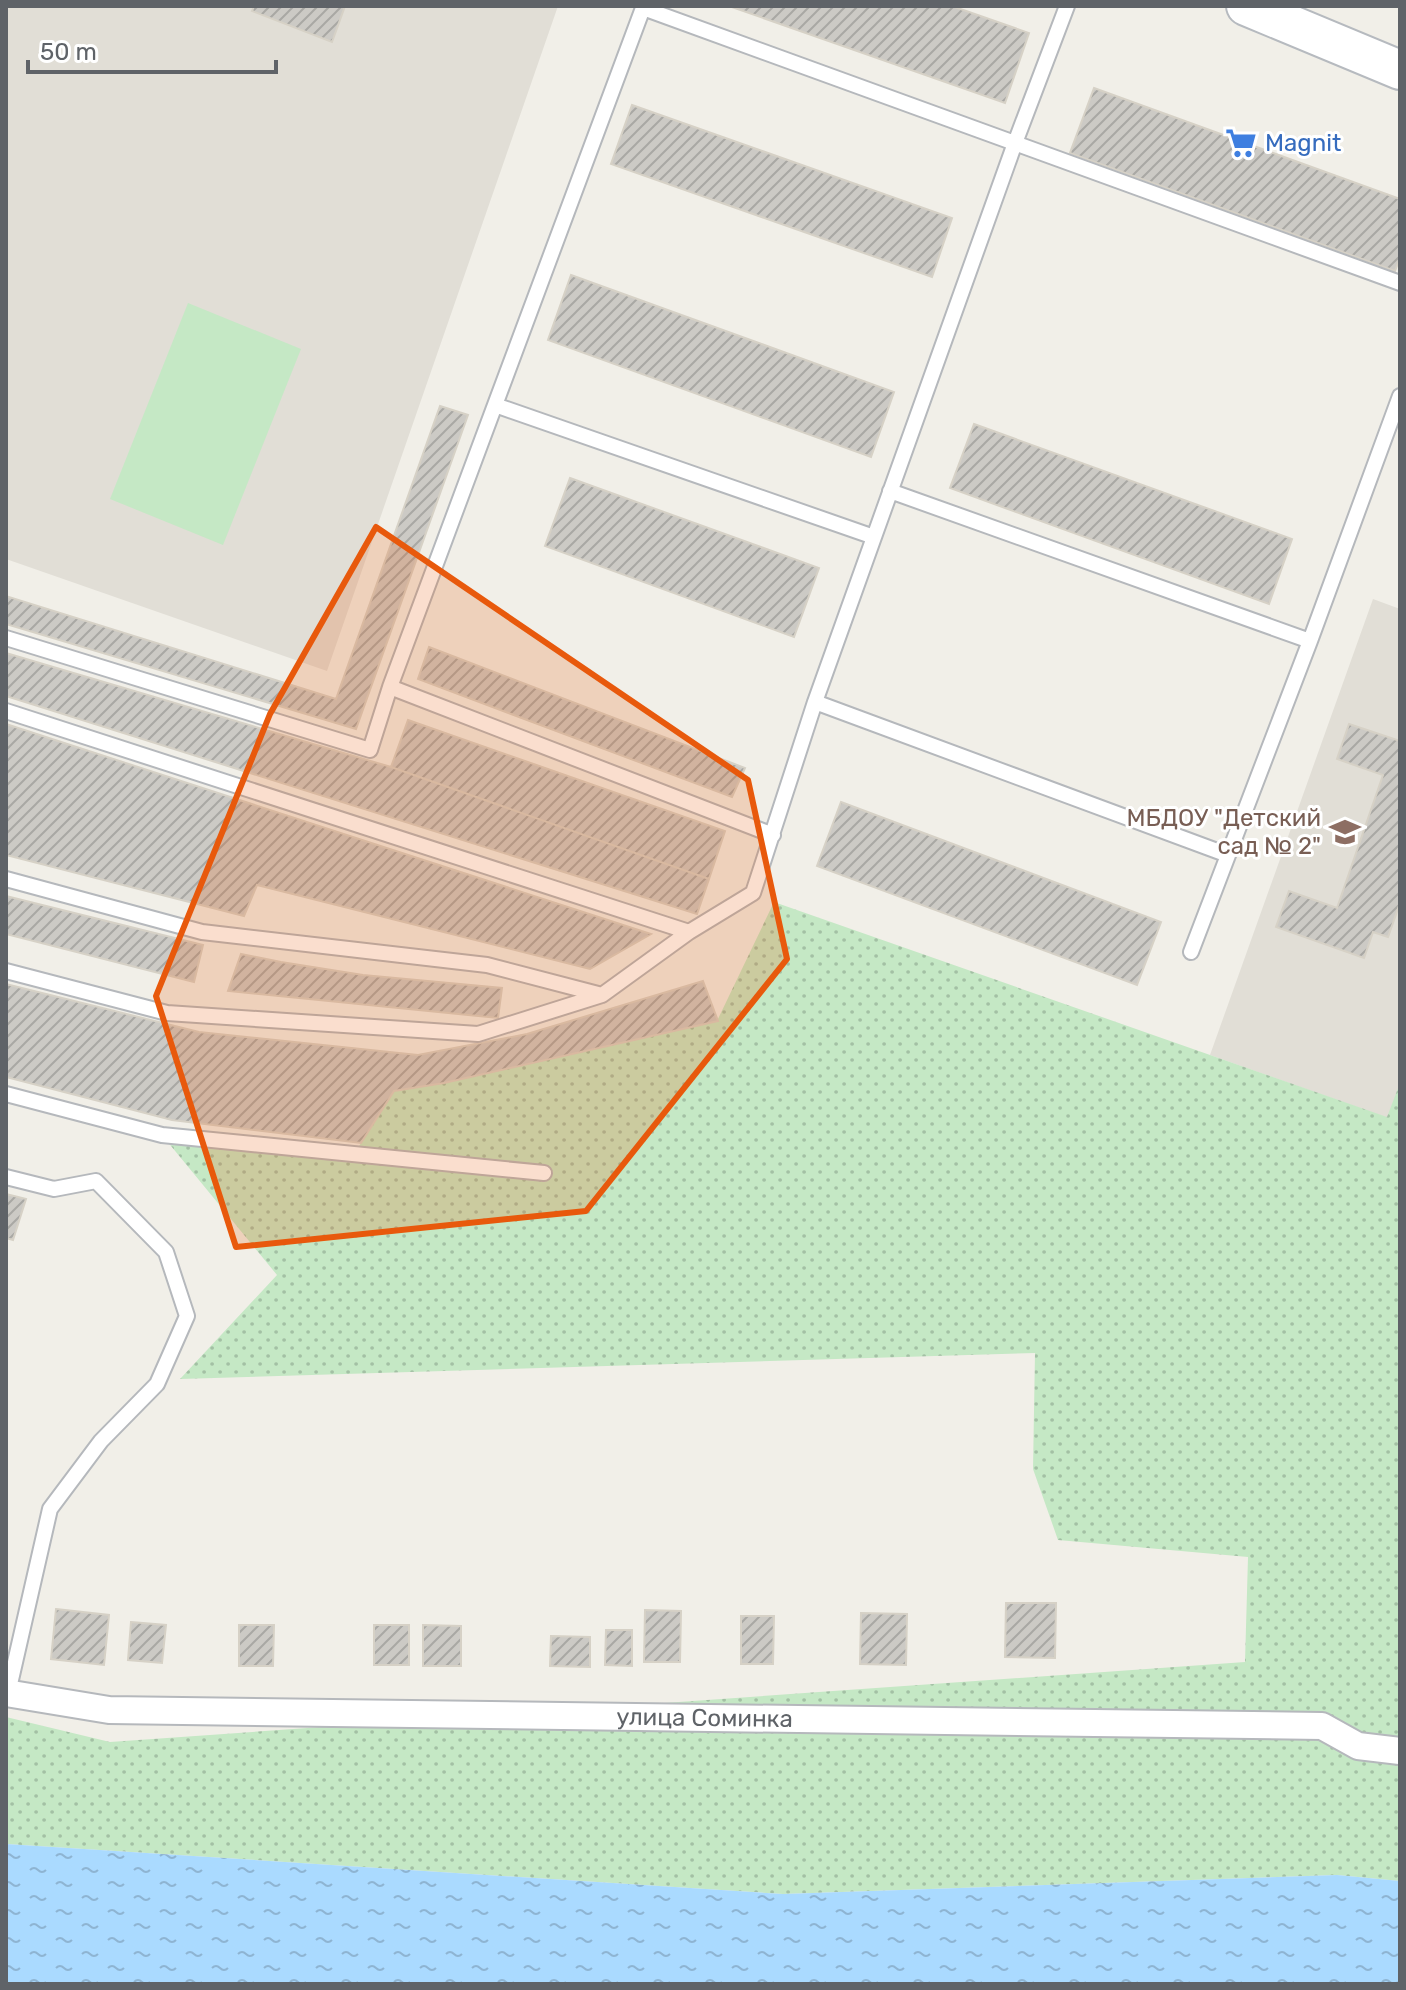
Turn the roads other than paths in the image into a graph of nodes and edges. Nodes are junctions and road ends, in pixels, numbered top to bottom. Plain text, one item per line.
1 (1067, 6) edge
2 (1246, 6) edge
3 (643, 7) edge
4 (1400, 70) edge
5 (1015, 143) junction
6 (1400, 283) edge
7 (1400, 396) edge
8 (495, 405) junction
9 (890, 491) junction
10 (874, 537) junction
11 (6, 638) edge
12 (1310, 641) junction
13 (390, 687) junction
14 (815, 702) junction
15 (6, 711) edge
16 (773, 835) junction
17 (1228, 855) junction
18 (6, 879) edge
19 (689, 932) junction
20 (1191, 952) dead end
21 (6, 971) edge
22 (602, 995) junction
23 (6, 1094) edge
24 (544, 1173) dead end
25 (6, 1177) edge
26 (7, 1693) edge
27 (1400, 1751) edge

1 - 5 lane
2 - 4 main road
3 - 5 lane
3 - 8 lane
5 - 6 lane
5 - 9 lane
7 - 12 lane
8 - 10 lane
8 - 13 lane
9 - 10 lane
9 - 12 lane
10 - 14 lane
11 - 13 lane
12 - 17 lane
13 - 16 lane
14 - 16 lane
14 - 17 lane
15 - 19 lane
16 - 19 lane
17 - 20 lane
18 - 22 lane
19 - 22 lane
21 - 22 lane
23 - 24 lane
25 - 26 lane
26 - 27 street, улица Соминка

